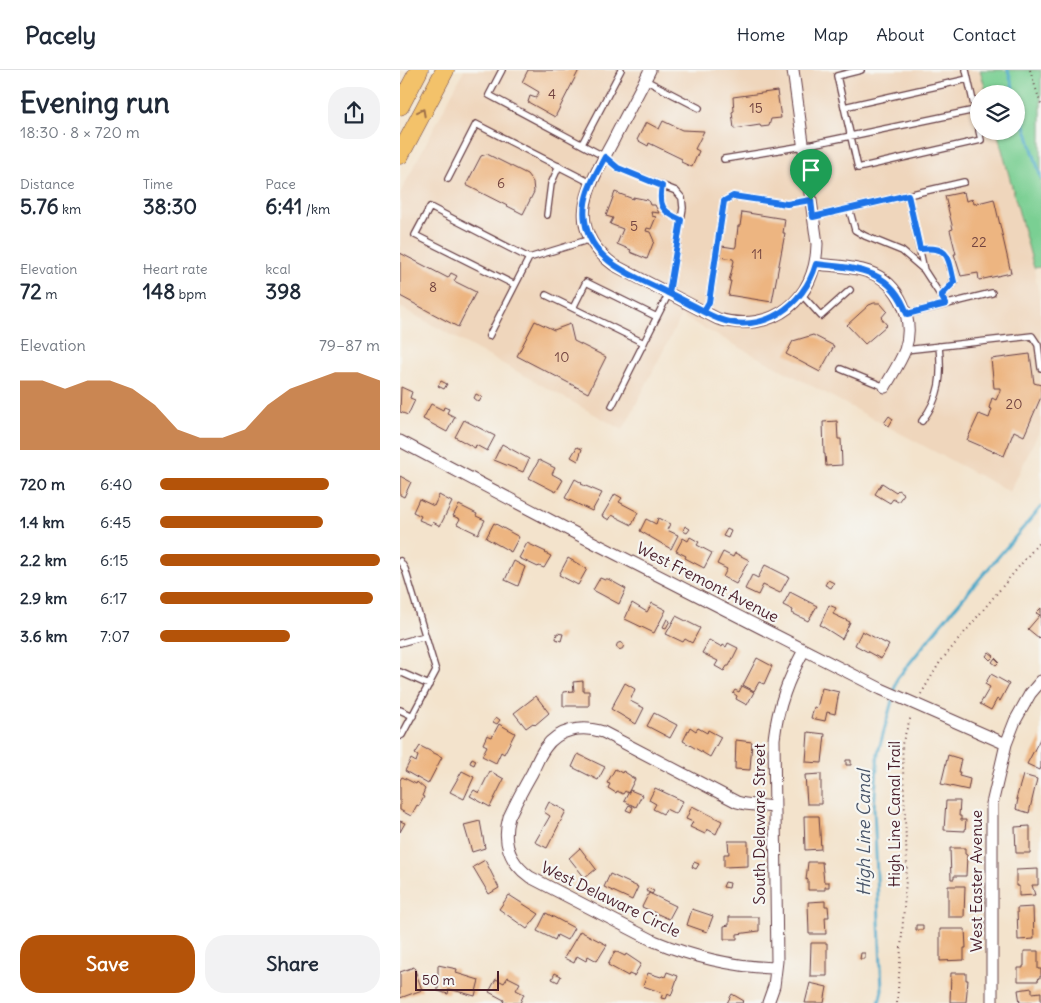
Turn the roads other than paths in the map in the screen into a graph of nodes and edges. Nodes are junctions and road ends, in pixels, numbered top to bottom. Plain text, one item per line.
1 (418, 70) edge
2 (445, 70) edge
3 (502, 70) edge
4 (621, 70) edge
5 (793, 70) edge
6 (861, 70) edge
7 (966, 70) edge
8 (836, 73) edge
9 (647, 75) edge
10 (968, 80) junction
11 (970, 89) edge
12 (400, 106) edge
13 (844, 107) junction
14 (699, 108) dead end
15 (970, 111) edge
16 (850, 136) junction
17 (981, 140) edge
18 (582, 144) junction
19 (804, 146) junction
20 (400, 155) edge
21 (605, 157) junction
22 (724, 159) dead end
23 (558, 166) junction
24 (448, 179) dead end
25 (964, 182) dead end
26 (591, 183) junction
27 (662, 186) junction
28 (908, 195) junction
29 (811, 200) junction
30 (849, 208) junction
31 (547, 215) dead end
32 (813, 217) junction
33 (681, 220) junction
34 (591, 239) junction
35 (920, 249) junction
36 (528, 258) junction
37 (816, 264) junction
38 (924, 270) junction
39 (515, 286) junction
40 (850, 290) dead end
41 (669, 293) junction
42 (992, 293) dead end
43 (546, 294) dead end
44 (802, 294) junction
45 (941, 296) junction
46 (946, 304) junction
47 (573, 308) junction
48 (704, 311) junction
49 (907, 314) junction
50 (657, 317) junction
51 (489, 336) dead end
52 (644, 343) junction
53 (939, 346) junction
54 (905, 350) junction
55 (1041, 368) edge
56 (841, 370) dead end
57 (885, 388) joint
58 (612, 406) dead end
59 (922, 421) dead end
60 (400, 441) edge
61 (400, 561) edge
62 (425, 636) junction
63 (400, 644) edge
64 (804, 650) junction
65 (400, 672) edge
66 (1041, 681) edge
67 (429, 685) junction
68 (400, 710) edge
69 (413, 716) junction
70 (400, 736) edge
71 (1006, 744) junction
72 (774, 807) junction
73 (776, 968) junction
74 (768, 1003) edge
75 (992, 1003) edge

1 - 12 main road
20 -> 2 main road
3 - 18 lane
4 - 18 lane
5 - 19 street
6 - 8 lane
7 - 10 lane
8 - 13 lane
9 - 14 lane
9 - 21 street
10 - 11 lane
10 - 13 lane
13 - 16 lane
15 - 16 lane
16 - 17 lane
16 - 19 lane
18 - 21 lane
19 - 22 lane
19 - 29 street
21 - 26 street
21 - 27 lane
23 - 24 lane
23 - 26 lane
23 - 31 lane
25 - 28 lane
26 - 34 street
27 - 33 lane
27 - 33 lane
28 - 30 lane
28 - 35 lane
29 - 32 street
29 - 48 lane
30 - 32 lane
30 - 38 lane
32 - 37 street
33 - 41 lane
34 - 36 lane
34 - 41 street
35 - 38 lane
35 - 45 lane
36 - 39 lane
36 - 39 lane
37 - 44 street
37 - 49 street
38 - 45 lane
39 - 51 lane
40 - 44 lane
41 - 48 street
41 - 50 lane
42 - 46 lane
43 - 47 lane
44 - 48 street
45 - 46 lane
46 - 49 lane
47 - 50 lane
47 - 52 lane
49 - 54 street
50 - 52 lane
52 - 58 lane
53 - 54 lane
53 - 55 lane
53 - 59 lane
54 - 57 street
56 - 57 lane
60 - 64 street, West Fremont Avenue
61 - 62 lane
62 - 63 lane
62 - 67 lane
64 - 71 street, West Fremont Avenue
64 - 72 street, South Delaware Street
65 - 67 lane
66 - 71 street, West Easter Avenue
67 - 69 lane
68 - 69 lane
69 - 70 lane
71 - 75 street, West Easter Avenue
72 - 73 street, South Delaware Street
72 - 73 street, West Delaware Circle
73 - 74 street, South Delaware Street

